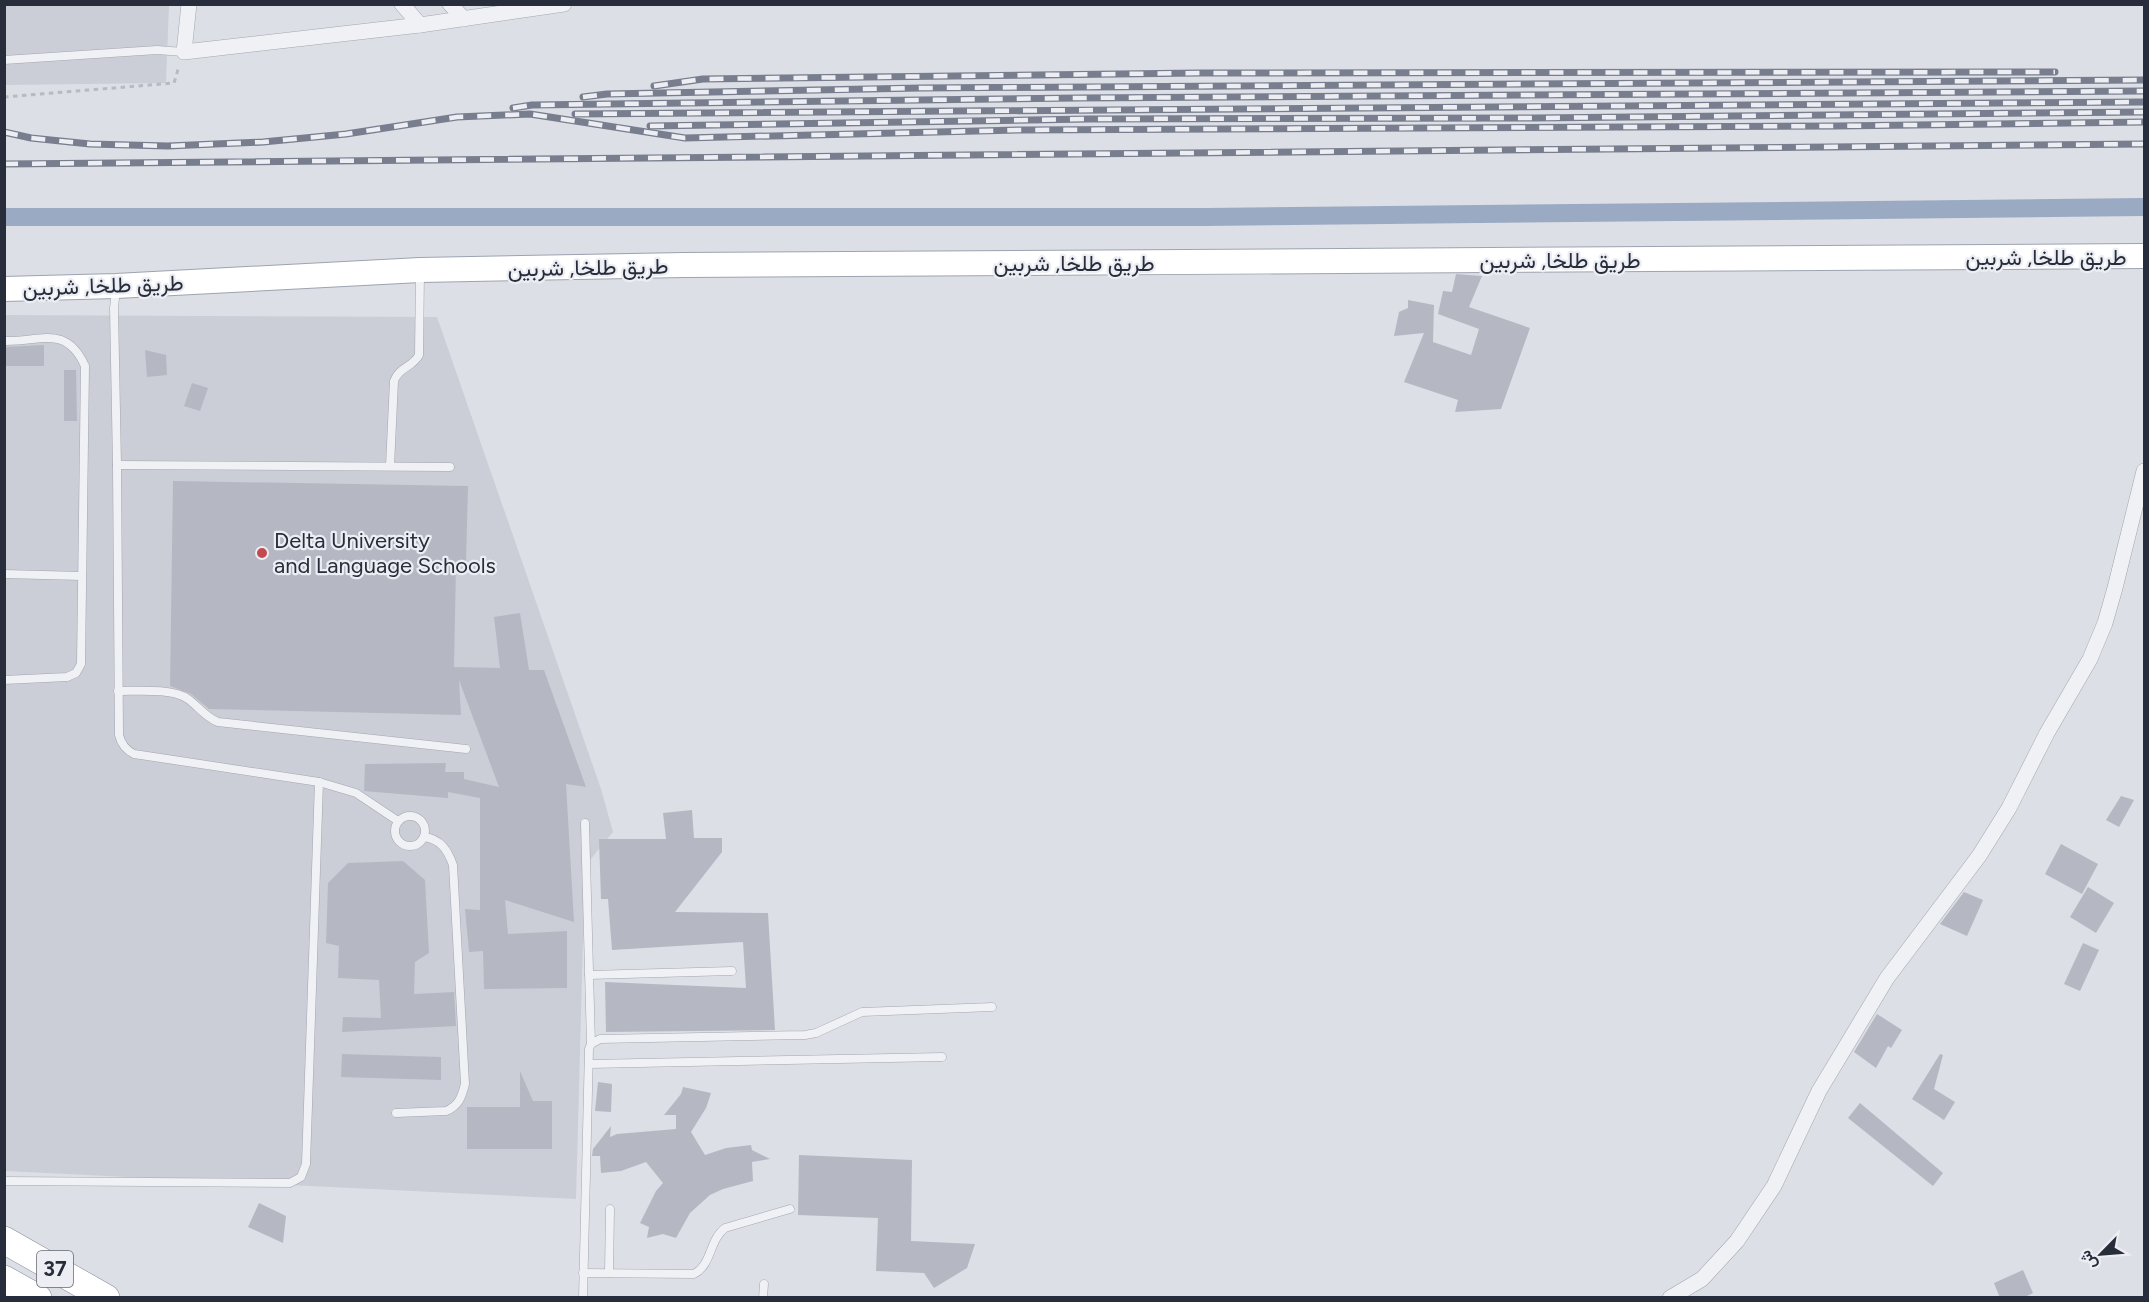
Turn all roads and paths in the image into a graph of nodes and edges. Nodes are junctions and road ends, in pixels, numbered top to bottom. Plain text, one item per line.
1 (189, 4) edge
2 (402, 4) edge
3 (450, 4) edge
4 (564, 4) edge
5 (464, 19) junction
6 (420, 25) junction
7 (184, 52) junction
8 (4, 60) edge
9 (4, 97) edge
10 (2145, 256) edge
11 (420, 270) junction
12 (116, 286) junction
13 (4, 289) edge
14 (4, 341) edge
15 (117, 465) junction
16 (390, 466) junction
17 (450, 466) dead end
18 (2145, 471) edge
19 (4, 574) edge
20 (82, 576) junction
21 (4, 680) edge
22 (118, 691) junction
23 (466, 749) dead end
24 (319, 782) junction
25 (398, 821) junction
26 (585, 823) dead end
27 (424, 837) junction
28 (732, 971) dead end
29 (589, 975) junction
30 (992, 1007) dead end
31 (591, 1044) junction
32 (942, 1057) dead end
33 (589, 1064) junction
34 (396, 1113) dead end
35 (4, 1181) edge
36 (610, 1209) dead end
37 (790, 1209) dead end
38 (4, 1240) edge
39 (583, 1273) junction
40 (609, 1273) junction
41 (4, 1279) edge
42 (764, 1284) dead end
43 (38, 1298) edge
44 (106, 1298) edge
45 (583, 1298) edge
46 (763, 1298) edge
47 (1670, 1298) edge

1 - 7 street
2 - 6 street
3 - 5 street
4 - 5 street
5 - 6 street
6 - 7 street
7 - 8 lane
7 - 9 path
10 - 11 main road, طريق طلخا, شربين
11 - 12 main road, طريق طلخا, شربين
11 - 16 lane
12 - 13 main road, طريق طلخا, شربين
12 - 15 lane
14 - 20 lane
15 - 16 lane
15 - 22 lane
16 - 17 lane
18 - 47 street
19 - 20 lane
20 - 21 lane
22 - 23 lane
22 - 24 lane
24 - 25 lane
24 - 35 lane
25 - 27 lane
25 - 27 lane
26 - 29 lane
27 - 34 lane
28 - 29 lane
29 - 31 lane
30 - 31 lane
31 - 33 lane
32 - 33 lane
33 - 39 lane
36 - 40 lane
37 - 40 lane
38 - 44 highway, 37
39 - 40 lane
39 - 45 lane
41 - 43 highway, 37
42 - 46 lane

